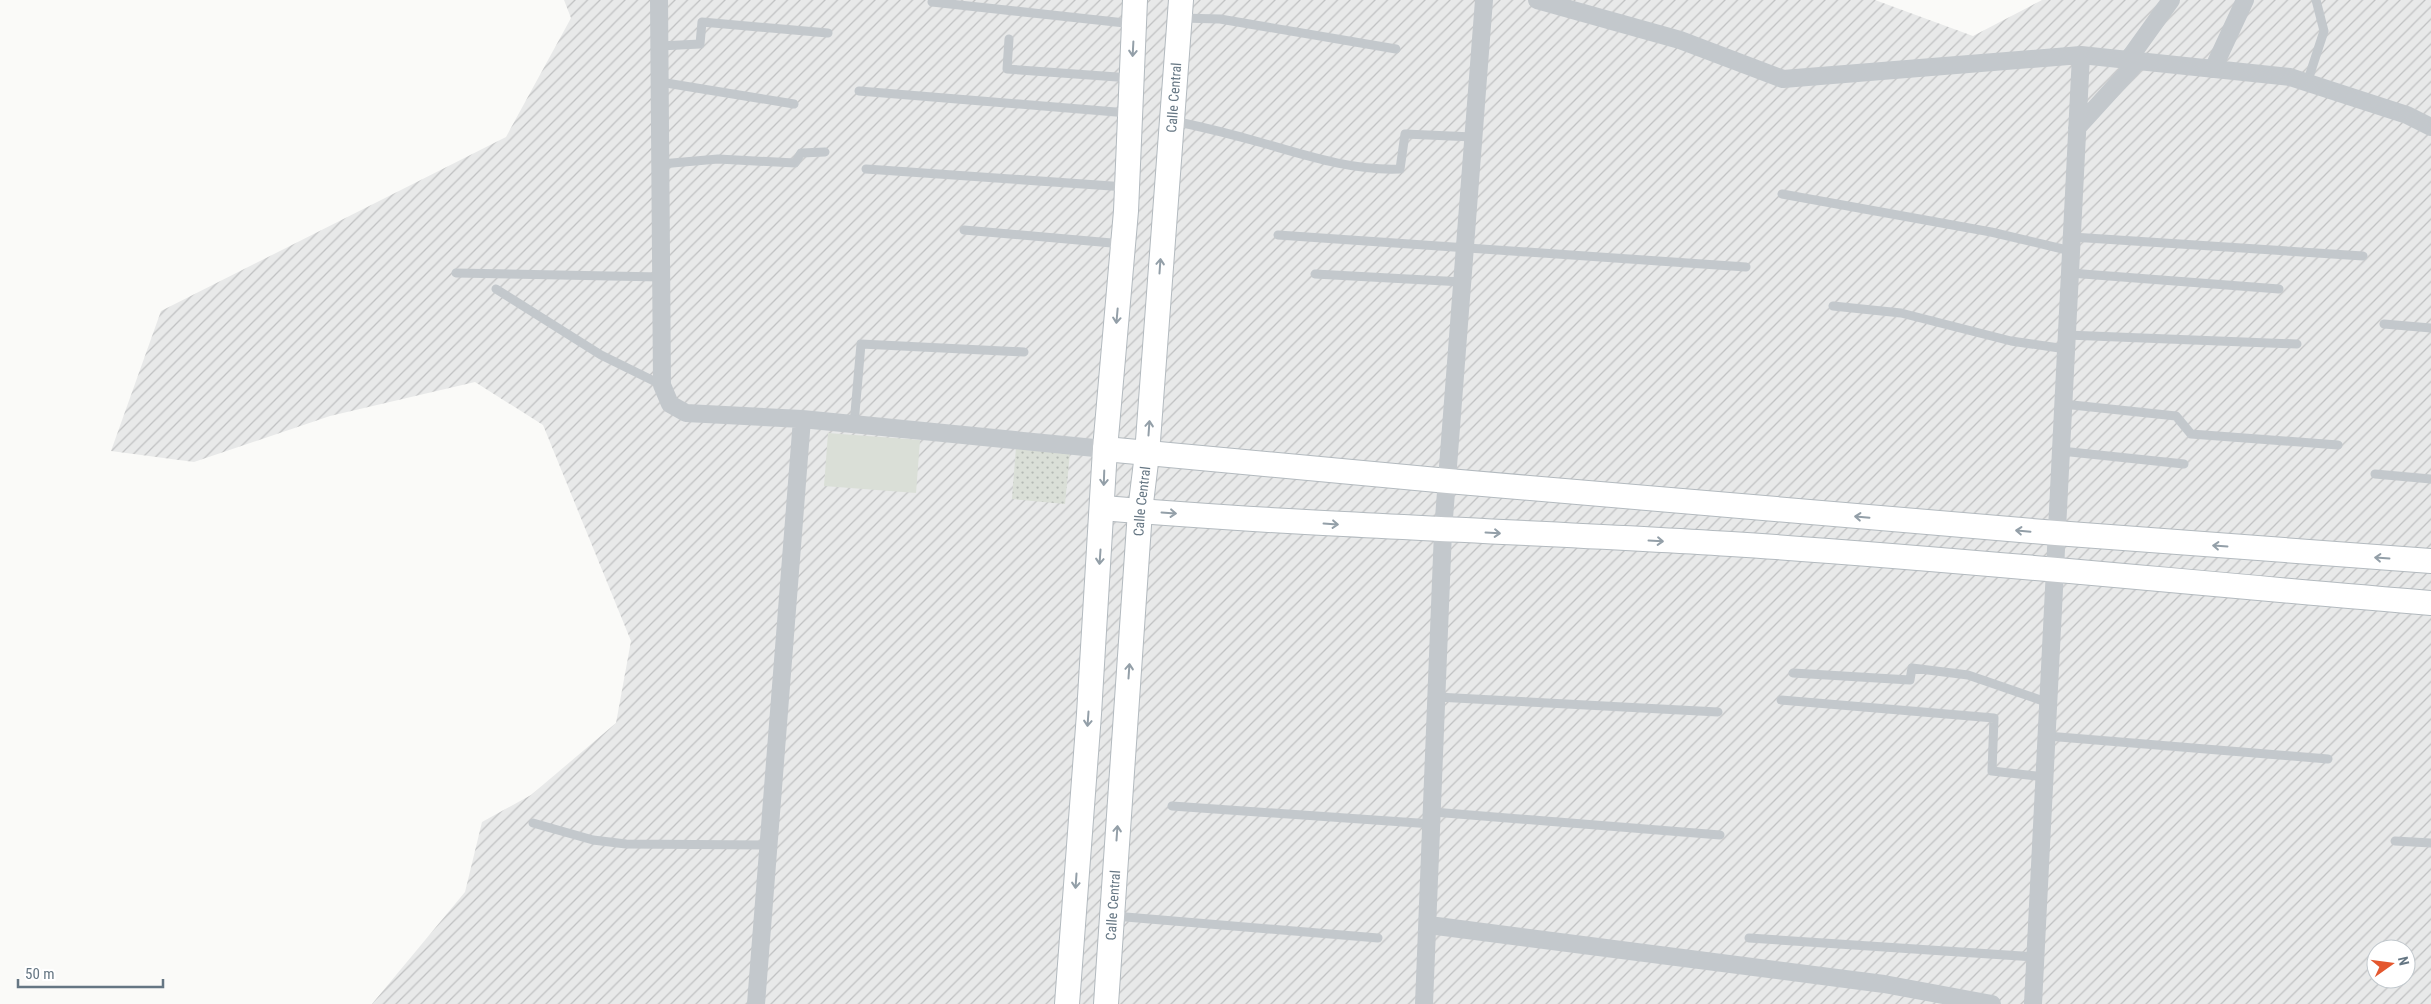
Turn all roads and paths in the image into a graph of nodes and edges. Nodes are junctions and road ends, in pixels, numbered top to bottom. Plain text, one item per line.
1 (659, 0) edge
2 (1135, 0) edge
3 (1484, 0) edge
4 (1537, 0) edge
5 (2171, 0) edge
6 (2245, 0) edge
7 (2316, 0) edge
8 (932, 2) dead end
9 (1180, 9) edge
10 (1134, 24) junction
11 (828, 33) dead end
12 (1009, 39) dead end
13 (660, 46) junction
14 (1396, 49) dead end
15 (2081, 54) junction
16 (2133, 60) junction
17 (2213, 70) junction
18 (1132, 78) junction
19 (660, 82) junction
20 (2307, 83) junction
21 (859, 91) dead end
22 (794, 104) dead end
23 (1130, 113) junction
24 (1171, 120) junction
25 (2431, 127) edge
26 (2077, 128) junction
27 (1473, 137) junction
28 (824, 152) dead end
29 (660, 164) junction
30 (866, 169) dead end
31 (1127, 187) junction
32 (1782, 194) dead end
33 (1126, 211) junction
34 (1164, 214) junction
35 (964, 230) dead end
36 (1278, 235) dead end
37 (1123, 244) junction
38 (2071, 244) junction
39 (1465, 248) junction
40 (2363, 256) dead end
41 (1746, 267) dead end
42 (456, 273) dead end
43 (2070, 273) junction
44 (1315, 274) dead end
45 (661, 277) junction
46 (1463, 282) junction
47 (2279, 289) dead end
48 (496, 290) dead end
49 (1833, 306) dead end
50 (2384, 324) dead end
51 (2431, 328) edge
52 (2066, 342) junction
53 (2297, 344) dead end
54 (1024, 352) dead end
55 (662, 385) junction
56 (2063, 404) junction
57 (802, 419) junction
58 (854, 424) junction
59 (2338, 445) dead end
60 (1105, 449) junction
61 (2061, 450) junction
62 (1147, 454) junction
63 (2184, 464) dead end
64 (2375, 474) dead end
65 (2431, 479) edge
66 (1448, 482) junction
67 (1103, 508) junction
68 (1140, 511) junction
69 (1443, 531) junction
70 (2056, 533) junction
71 (2431, 561) edge
72 (2056, 569) junction
73 (2431, 604) edge
74 (1793, 673) dead end
75 (1437, 697) junction
76 (1781, 700) dead end
77 (2049, 703) junction
78 (1718, 712) dead end
79 (2047, 736) junction
80 (2328, 759) dead end
81 (2045, 777) junction
82 (1172, 806) dead end
83 (1433, 818) junction
84 (533, 823) dead end
85 (1720, 835) dead end
86 (2395, 841) dead end
87 (2431, 843) edge
88 (769, 845) junction
89 (1112, 916) junction
90 (1429, 925) junction
91 (1378, 938) dead end
92 (1749, 938) dead end
93 (2036, 957) junction
94 (756, 1004) edge
95 (1067, 1004) edge
96 (1106, 1004) edge
97 (1424, 1004) edge
98 (1992, 1004) edge
99 (2033, 1004) edge

1 - 13 street
2 - 10 street
3 - 27 street
4 - 15 street
5 - 16 street
6 - 17 street
7 - 20 lane
8 - 10 lane
9 - 14 lane
9 - 24 street, Calle Central
10 -> 18 street
11 - 13 lane
12 - 18 lane
13 - 19 street
15 - 16 street
15 - 26 street
16 - 17 street
16 - 26 street
17 - 20 street
18 - 23 street
19 - 22 lane
19 - 29 street
20 - 25 street
21 - 23 lane
23 - 31 street
24 - 27 lane
24 - 34 street, Calle Central
26 - 38 street
27 - 39 street
28 - 29 lane
29 - 45 street
30 - 31 lane
31 - 33 street
32 - 38 lane
33 - 34 street
33 - 37 street
62 -> 34 street, Calle Central
35 - 37 lane
36 - 39 lane
37 -> 60 street
38 - 40 lane
38 - 43 street
39 - 41 lane
39 - 46 street
42 - 45 lane
43 - 47 lane
43 - 52 street
44 - 46 lane
45 - 55 street
46 - 66 street
48 - 55 lane
49 - 52 lane
50 - 51 lane
52 - 53 lane
52 - 56 street
54 - 58 lane
55 - 57 street
56 - 59 lane
56 - 61 street
57 - 58 street
57 - 88 street
58 - 60 street
60 - 62 street
60 -> 67 street
61 - 63 lane
61 - 70 street
62 - 66 street
62 - 68 street, Calle Central
64 - 65 lane
66 - 69 street
70 -> 66 street
67 - 68 street
67 -> 95 street
68 -> 69 street
89 -> 68 street, Calle Central
69 -> 72 street
69 - 75 street
71 -> 70 street
70 - 72 street
72 - 73 street
72 - 77 street
74 - 77 lane
75 - 78 lane
75 - 83 street
76 - 81 lane
77 - 79 street
79 - 80 lane
79 - 81 street
81 - 93 street
82 - 83 lane
83 - 85 lane
83 - 90 street
84 - 88 lane
86 - 87 lane
88 - 94 street
89 - 91 lane
89 - 96 street, Calle Central
90 - 97 street
90 - 98 street
92 - 93 lane
93 - 99 street

